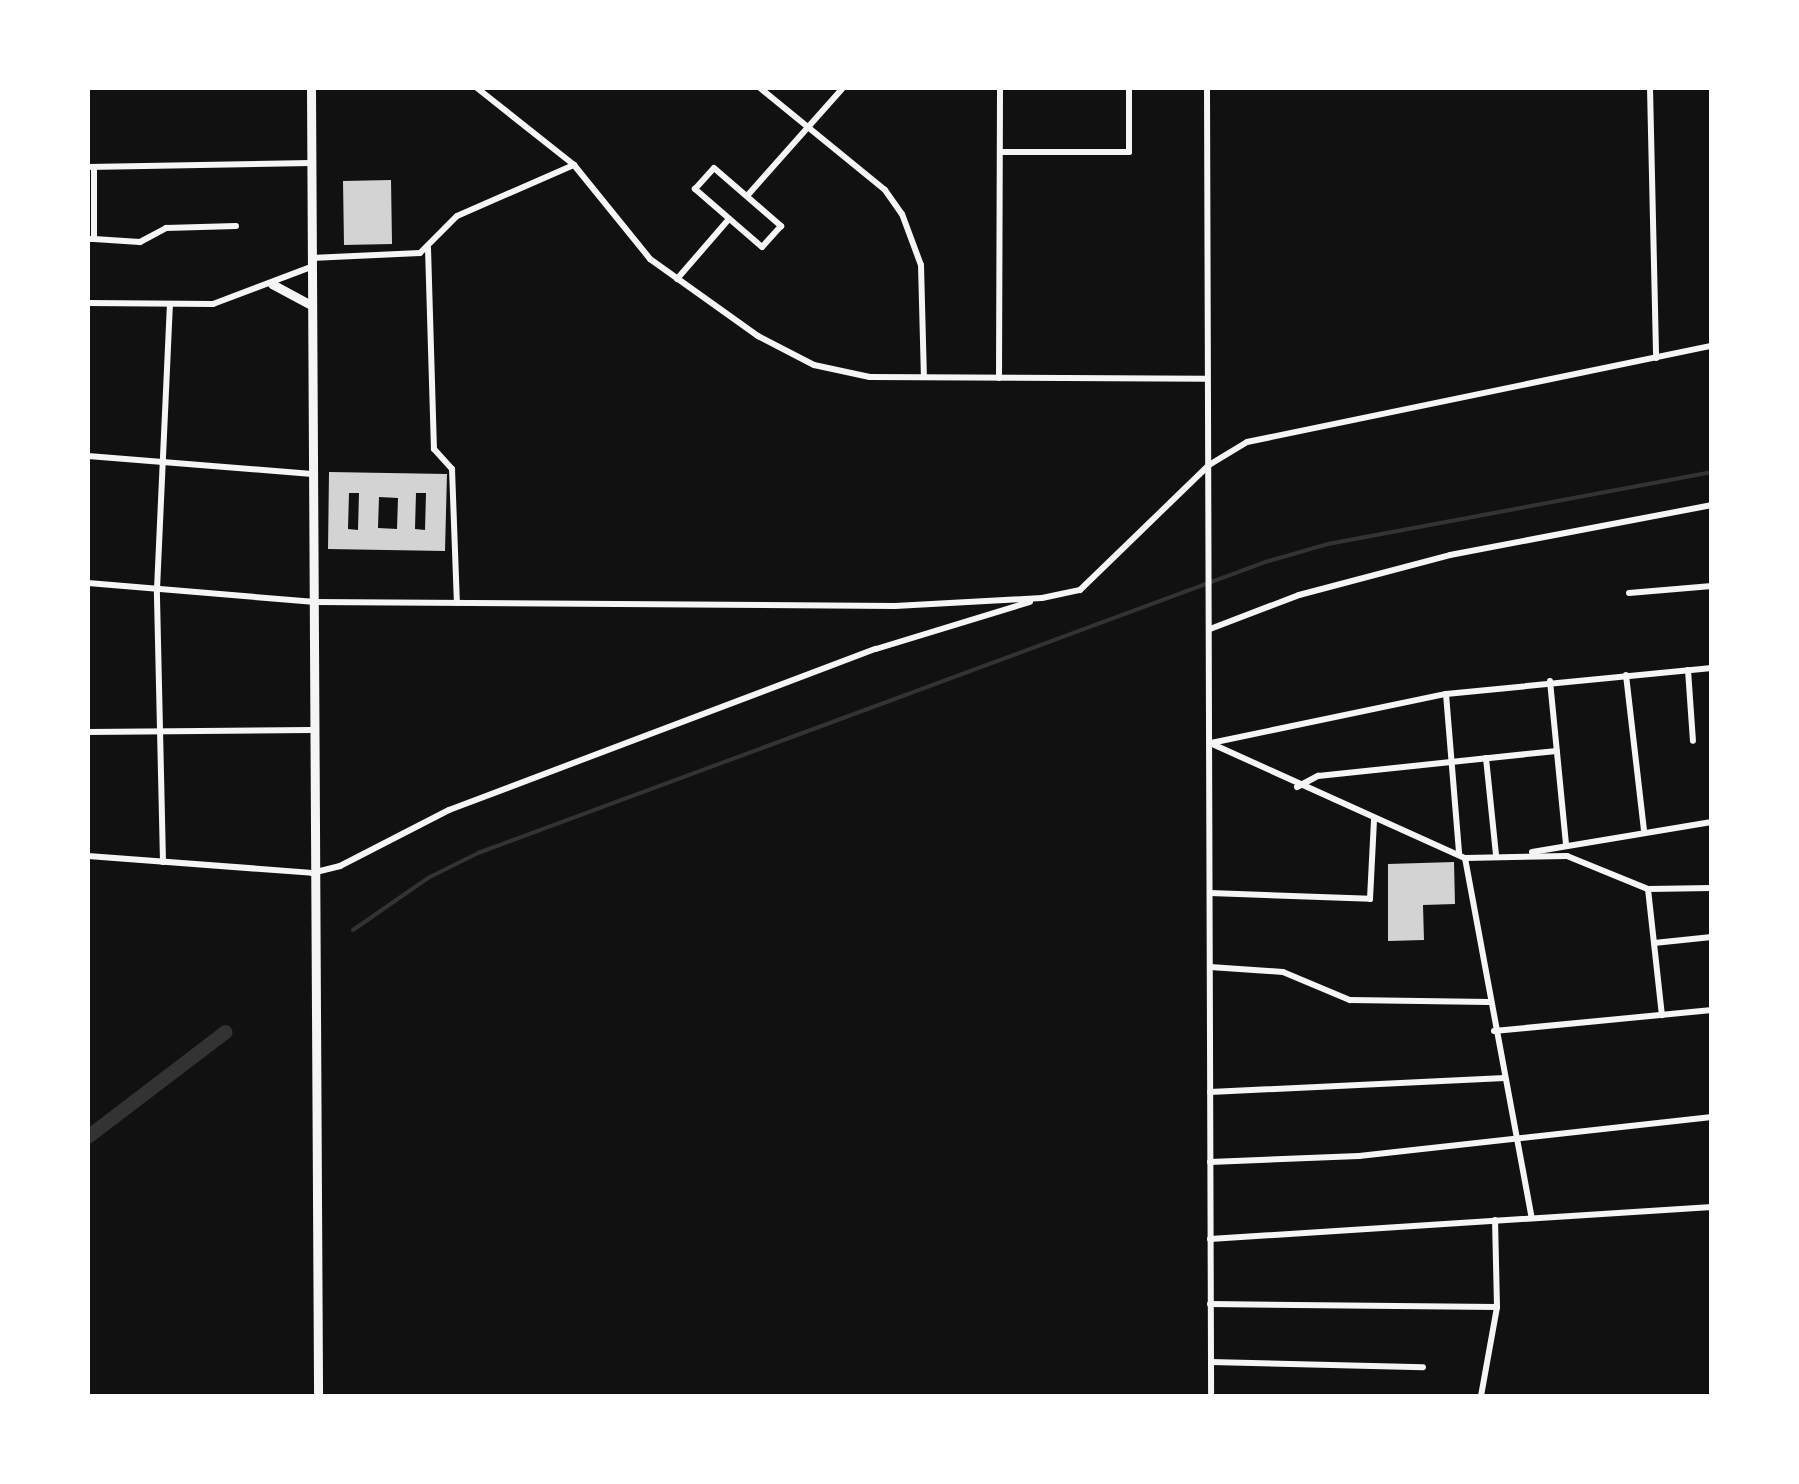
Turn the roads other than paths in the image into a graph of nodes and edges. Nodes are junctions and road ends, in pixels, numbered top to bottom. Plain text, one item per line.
1 (311, 88) edge
2 (477, 88) edge
3 (760, 88) edge
4 (842, 88) edge
5 (1000, 88) edge
6 (1129, 88) edge
7 (1207, 88) edge
8 (1650, 88) edge
9 (807, 128) junction
10 (1000, 152) junction
11 (311, 163) junction
12 (574, 165) junction
13 (90, 167) edge
14 (747, 196) junction
15 (730, 219) junction
16 (236, 226) dead end
17 (91, 239) edge
18 (428, 248) junction
19 (311, 263) junction
20 (677, 279) junction
21 (272, 284) junction
22 (88, 302) edge
23 (170, 304) junction
24 (312, 305) junction
25 (1712, 346) edge
26 (1656, 358) junction
27 (924, 377) junction
28 (1000, 378) junction
29 (1206, 379) junction
30 (88, 456) edge
31 (164, 464) junction
32 (1209, 465) junction
33 (312, 474) junction
34 (1712, 504) edge
35 (88, 583) edge
36 (1712, 586) edge
37 (156, 589) junction
38 (1629, 593) dead end
39 (1042, 598) junction
40 (312, 602) junction
41 (457, 603) junction
42 (1210, 630) junction
43 (1712, 668) edge
44 (1688, 670) junction
45 (1626, 675) junction
46 (1550, 681) junction
47 (1446, 694) junction
48 (160, 730) junction
49 (312, 730) junction
50 (88, 732) edge
51 (1693, 741) dead end
52 (1210, 743) junction
53 (1557, 752) junction
54 (1486, 758) junction
55 (1449, 760) junction
56 (1297, 787) junction
57 (1374, 819) junction
58 (1712, 822) edge
59 (1644, 830) junction
60 (1566, 844) junction
61 (1526, 853) junction
62 (1462, 855) junction
63 (1496, 855) junction
64 (88, 856) edge
65 (163, 862) junction
66 (312, 872) junction
67 (1648, 888) junction
68 (1712, 888) edge
69 (1210, 893) junction
70 (1712, 938) edge
71 (1654, 943) junction
72 (1210, 967) junction
73 (1489, 1002) junction
74 (1711, 1012) edge
75 (1662, 1015) junction
76 (1494, 1031) junction
77 (1505, 1078) junction
78 (1210, 1092) junction
79 (1712, 1117) edge
80 (1520, 1139) junction
81 (1210, 1162) junction
82 (1712, 1207) edge
83 (1532, 1218) junction
84 (1495, 1220) junction
85 (1210, 1239) junction
86 (1210, 1304) junction
87 (1497, 1307) junction
88 (1210, 1362) junction
89 (1423, 1367) dead end
90 (318, 1396) edge
91 (1210, 1396) edge
92 (1481, 1396) edge

1 - 11 main road
2 - 12 street
3 - 9 street
4 - 9 street
5 - 10 street
6 - 10 street
7 - 29 street
8 - 26 street
9 - 14 street
9 - 27 street
10 - 28 street
11 - 13 street
11 - 19 main road
12 - 18 street
12 - 20 street
13 - 17 street
14 - 15 street
14 - 15 street
15 - 20 street
16 - 17 street
18 - 19 street
18 - 41 street
19 - 21 street
19 - 24 main road
20 - 27 street
21 - 23 street
21 - 24 main road
22 - 23 street
23 - 31 street
24 - 33 main road
25 - 26 street
26 - 32 street
27 - 28 street
28 - 29 street
29 - 32 street
30 - 31 street
31 - 33 street
31 - 37 street
32 - 39 street
32 - 42 street
33 - 40 main road
34 - 42 street
35 - 37 street
36 - 38 street
37 - 40 street
37 - 48 street
39 - 41 street
39 - 66 street
40 - 41 street
40 - 49 main road
42 - 52 street
43 - 44 street
44 - 45 street
44 - 51 street
45 - 46 street
45 - 59 street
46 - 47 street
46 - 53 street
47 - 52 street
47 - 55 street
48 - 49 street
48 - 50 street
48 - 65 street
49 - 66 main road
52 - 56 street
52 - 69 street
53 - 54 street
53 - 60 street
54 - 55 street
54 - 63 street
55 - 56 street
55 - 62 street
56 - 57 street
57 - 62 street
57 - 69 street
58 - 59 street
59 - 60 street
60 - 61 street
61 - 63 street
61 - 67 street
62 - 63 street
62 - 73 street
64 - 65 street
65 - 66 street
66 - 90 main road
67 - 68 street
67 - 71 street
69 - 72 street
70 - 71 street
71 - 75 street
72 - 73 street
72 - 78 street
73 - 76 street
74 - 75 street
75 - 76 street
76 - 77 street
77 - 78 street
77 - 80 street
78 - 81 street
79 - 80 street
80 - 81 street
80 - 83 street
81 - 85 street
82 - 83 street
83 - 84 street
84 - 85 street
84 - 87 street
85 - 86 street
86 - 87 street
86 - 88 street
87 - 92 street
88 - 89 street
88 - 91 street

